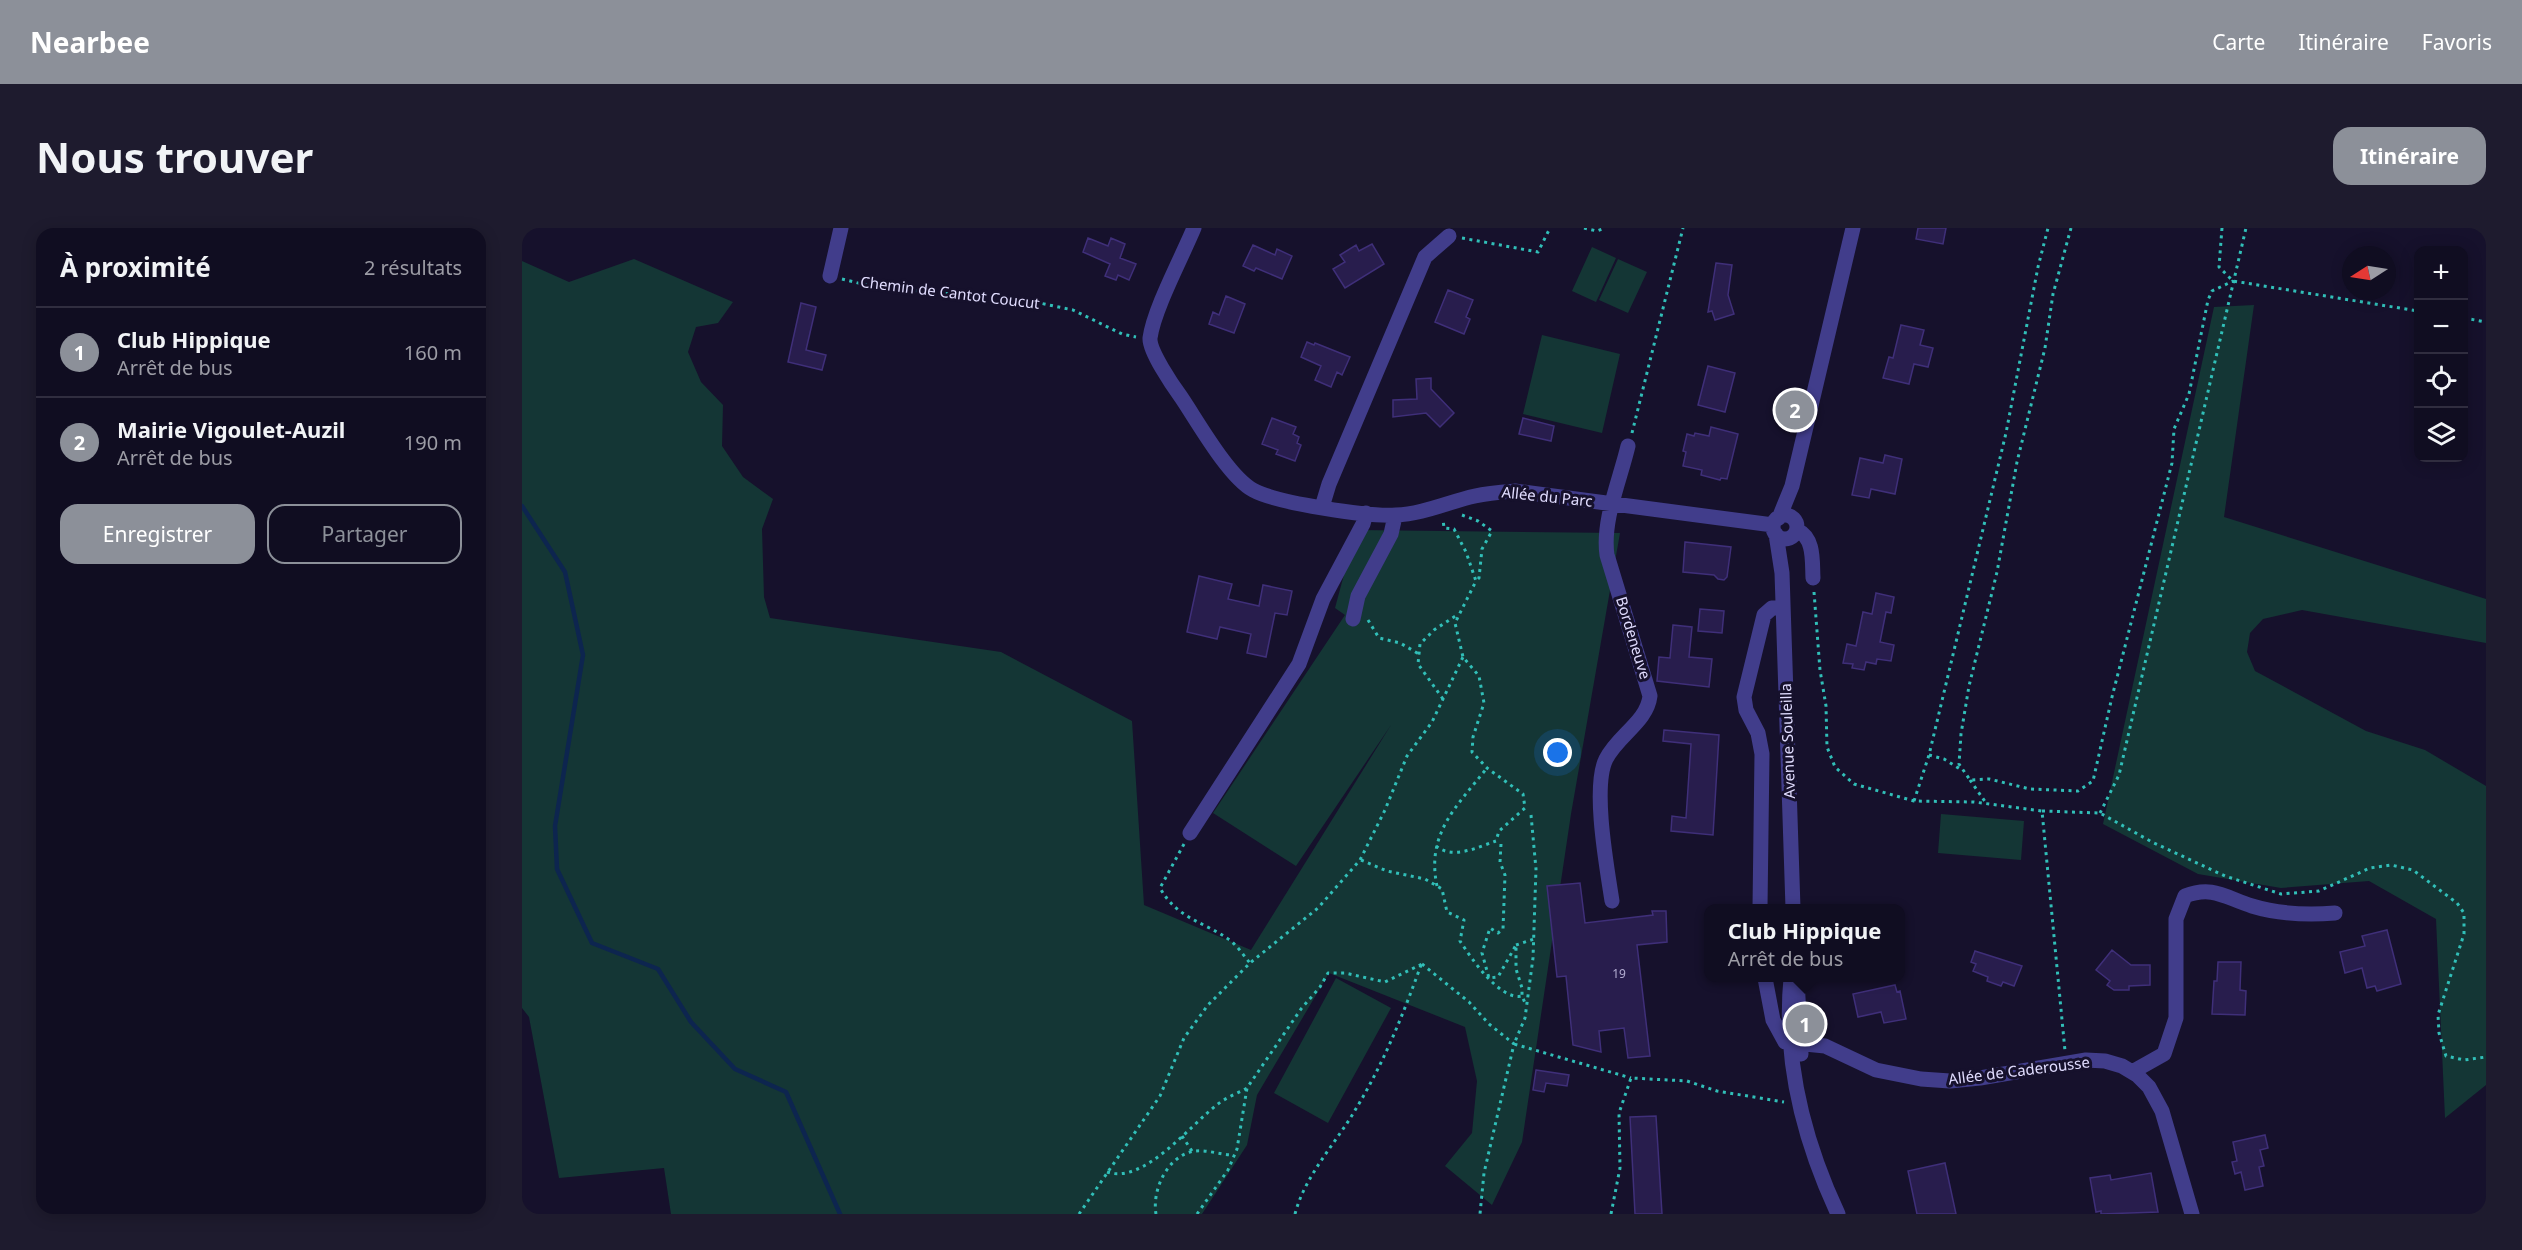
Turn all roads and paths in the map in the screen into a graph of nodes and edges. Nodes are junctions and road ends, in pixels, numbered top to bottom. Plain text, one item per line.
1 (841, 228) edge
2 (1194, 228) edge
3 (1550, 228) edge
4 (1584, 228) edge
5 (1605, 228) edge
6 (1683, 228) edge
7 (1853, 228) edge
8 (2048, 228) edge
9 (2071, 228) edge
10 (2222, 228) edge
11 (2246, 228) edge
12 (1449, 236) joint
13 (830, 276) joint
14 (2233, 281) junction
15 (2414, 310) edge
16 (2468, 319) edge
17 (2486, 322) edge
18 (1150, 339) junction
19 (1628, 446) joint
20 (1792, 486) junction
21 (1614, 504) junction
22 (1322, 507) junction
23 (1447, 512) dead end
24 (1366, 513) junction
25 (1456, 513) dead end
26 (1395, 516) junction
27 (1776, 526) junction
28 (1795, 529) junction
29 (1782, 573) junction
30 (1813, 578) joint
31 (1476, 581) junction
32 (1358, 596) junction
33 (1783, 607) junction
34 (1458, 614) junction
35 (1353, 619) dead end
36 (1419, 654) junction
37 (1463, 657) junction
38 (1444, 700) junction
39 (1929, 755) junction
40 (1487, 768) junction
41 (1960, 769) junction
42 (1970, 780) junction
43 (1914, 801) junction
44 (1987, 804) junction
45 (2042, 811) junction
46 (1531, 815) dead end
47 (1190, 833) joint
48 (1501, 844) dead end
49 (1436, 846) junction
50 (1360, 860) junction
51 (1437, 886) junction
52 (1612, 901) dead end
53 (1760, 904) edge
54 (1793, 904) edge
55 (2335, 913) dead end
56 (1534, 939) junction
57 (1516, 945) junction
58 (1250, 963) junction
59 (1422, 964) junction
60 (1489, 978) junction
61 (1766, 982) edge
62 (1791, 982) edge
63 (1797, 982) edge
64 (1522, 996) junction
65 (1527, 1006) junction
66 (1514, 1044) junction
67 (1795, 1044) junction
68 (2066, 1062) junction
69 (2132, 1072) junction
70 (1630, 1078) junction
71 (1247, 1088) junction
72 (1797, 1101) junction
73 (1806, 1129) junction
74 (1182, 1136) junction
75 (1192, 1151) junction
76 (1234, 1155) junction
77 (1107, 1172) junction
78 (1079, 1214) edge
79 (1156, 1214) edge
80 (1197, 1214) edge
81 (1295, 1214) edge
82 (1480, 1214) edge
83 (1611, 1214) edge
84 (1838, 1214) edge
85 (2192, 1214) edge

1 - 13 street
2 - 18 street
3 - 12 path
4 - 5 path
6 - 19 path
7 - 20 street, Avenue Souleilla
8 - 39 path
9 - 41 path
10 - 14 path
11 - 14 path
12 - 22 street
13 - 18 path, Chemin de Cantot Coucut
14 - 15 path
14 - 42 path
14 - 45 path
16 - 17 path
18 - 22 street, Allée du Parc
19 - 21 street, Bordeneuve
20 - 27 street, Avenue Souleilla
20 - 28 street, Avenue Souleilla
21 - 26 street, Allée du Parc
21 - 27 street, Allée du Parc
21 - 52 street, Bordeneuve
22 - 24 street, Allée du Parc
23 - 31 path
24 - 26 street, Allée du Parc
24 - 47 street
25 - 31 path
26 - 32 street
27 - 28 street
27 - 28 street
27 - 29 street, Avenue Souleilla
28 - 29 street, Avenue Souleilla
28 - 30 street
29 - 33 street, Avenue Souleilla
30 - 43 path
31 - 34 path
32 - 35 street
32 - 36 path
33 - 53 street
33 - 54 street, Avenue Souleilla
34 - 36 path
34 - 37 path
36 - 38 path
37 - 38 path
37 - 40 path
38 - 50 path
39 - 41 path
39 - 43 path
40 - 49 path
40 - 49 path
41 - 42 path
42 - 44 path
43 - 44 path
44 - 45 path
45 - 68 path
46 - 56 path
47 - 58 path
48 - 60 path
49 - 51 path
50 - 51 path
50 - 58 path
51 - 60 path
55 - 69 street
56 - 57 path
56 - 65 path
57 - 60 path
57 - 64 path
58 - 77 path
59 - 66 path
59 - 71 path
59 - 81 path
60 - 64 path
61 - 67 street
62 - 67 street
63 - 67 street
64 - 65 path
65 - 66 path
66 - 70 path
66 - 82 path
67 - 68 street, Allée de Caderousse
67 - 72 street
67 - 73 street
68 - 69 street, Allée de Caderousse
69 - 85 street, Allée de Caderousse
70 - 72 path
70 - 83 path
71 - 74 path
71 - 76 path
72 - 73 street
73 - 84 street
74 - 75 path
74 - 77 path
75 - 76 path
75 - 79 path
76 - 80 path
77 - 78 path

